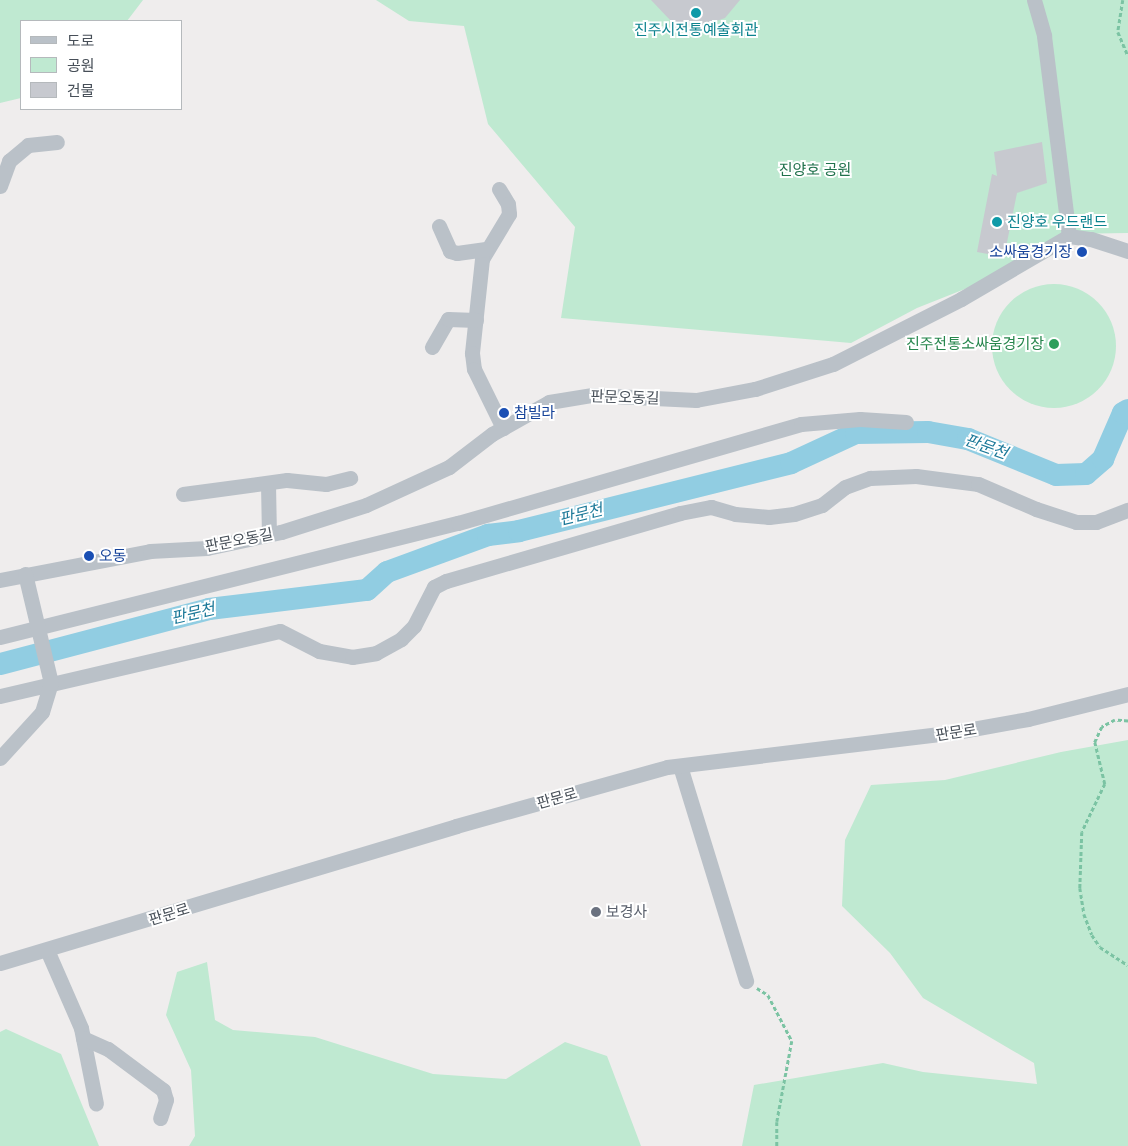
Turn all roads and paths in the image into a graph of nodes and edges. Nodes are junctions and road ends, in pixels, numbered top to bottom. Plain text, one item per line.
1 (1034, 0) edge
2 (1123, 0) edge
3 (1128, 55) edge
4 (56, 142) dead end
5 (0, 186) edge
6 (499, 189) dead end
7 (439, 226) dead end
8 (1069, 236) junction
9 (486, 248) junction
10 (1128, 251) edge
11 (476, 320) junction
12 (432, 347) dead end
13 (906, 422) dead end
14 (503, 428) junction
15 (350, 478) dead end
16 (268, 484) junction
17 (183, 494) dead end
18 (1128, 510) edge
19 (270, 534) junction
20 (25, 574) junction
21 (0, 580) edge
22 (38, 629) junction
23 (0, 637) edge
24 (51, 683) junction
25 (1128, 694) edge
26 (0, 696) edge
27 (1128, 721) edge
28 (0, 758) edge
29 (680, 766) junction
30 (47, 950) junction
31 (0, 963) edge
32 (1128, 965) edge
33 (746, 981) joint
34 (83, 1038) junction
35 (96, 1104) dead end
36 (160, 1118) dead end
37 (777, 1146) edge

1 - 8 street
2 - 3 path
4 - 5 street
6 - 9 street
7 - 9 street
8 - 10 street
8 - 14 street, 판문오동길
9 - 11 street
11 - 12 street
11 - 14 street
13 - 22 street
14 - 19 street, 판문오동길
15 - 16 street
16 - 17 street
16 - 19 street
18 - 24 street
19 - 20 street, 판문오동길
20 - 21 street, 판문오동길
20 - 22 street
22 - 23 street
22 - 24 street
24 - 26 street
24 - 28 street
25 - 29 street, 판문로
27 - 32 path
29 - 30 street, 판문로
29 - 33 street
30 - 31 street, 판문로
30 - 34 street
33 - 37 path
34 - 35 street
34 - 36 street

